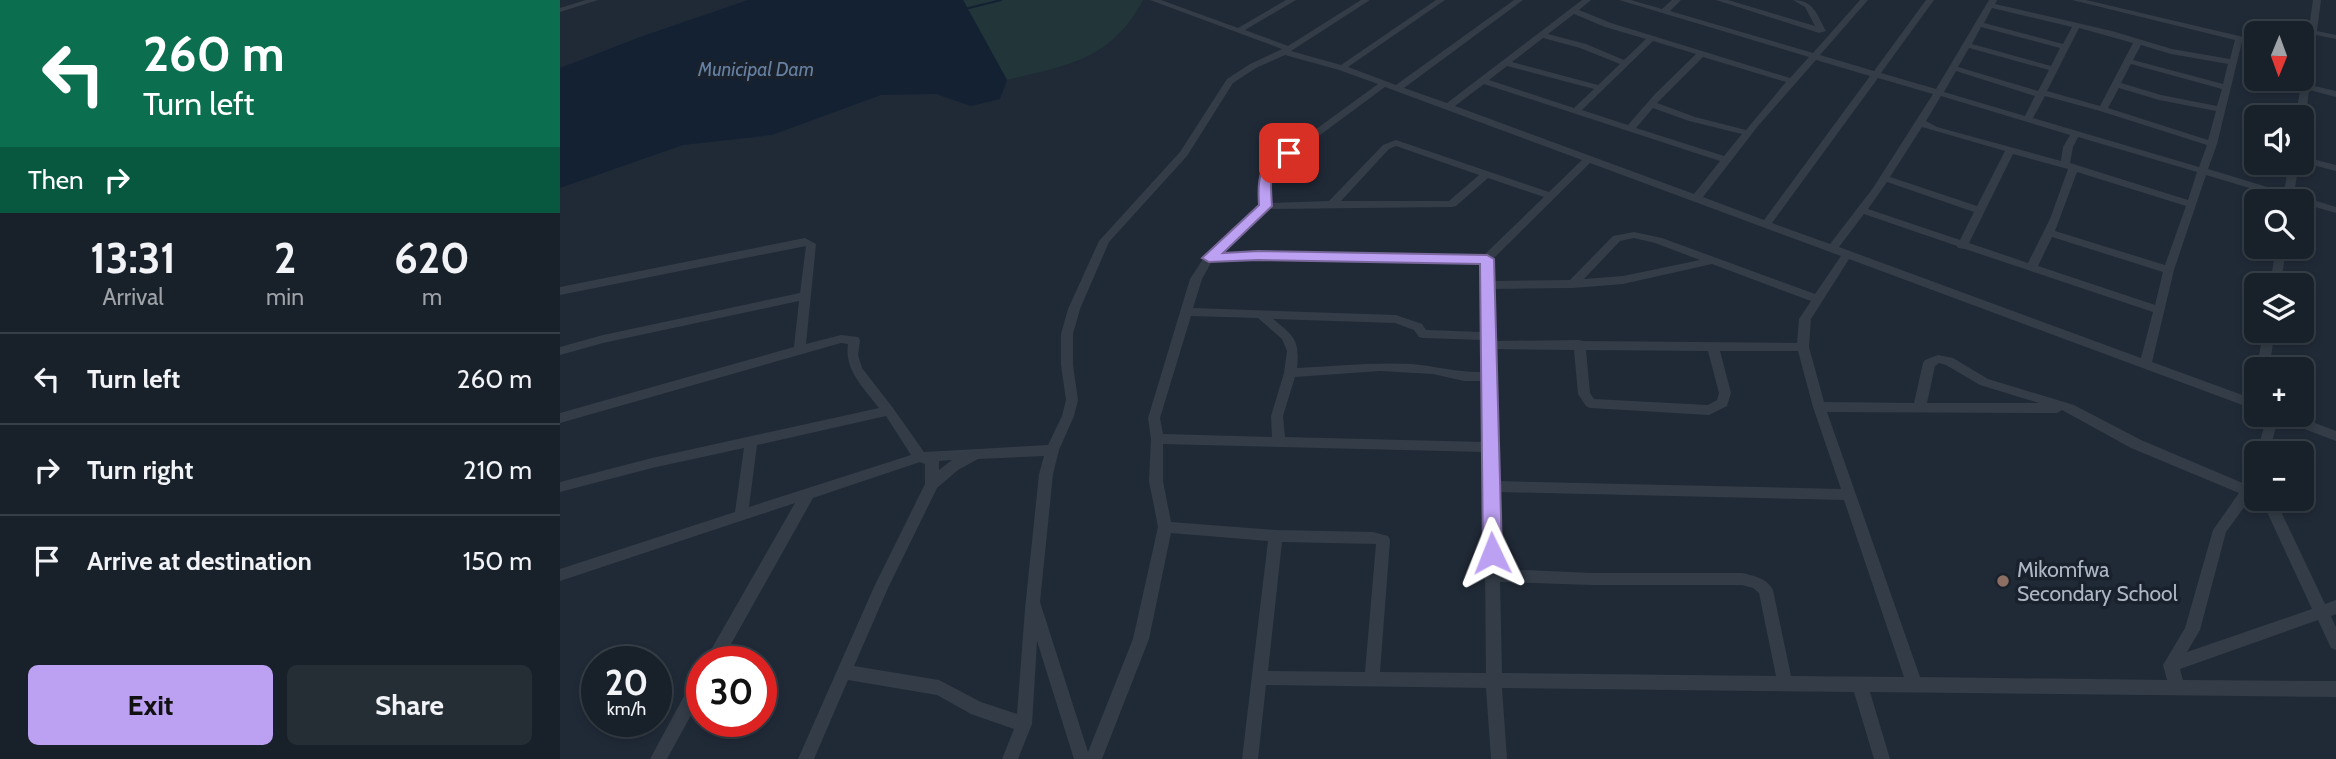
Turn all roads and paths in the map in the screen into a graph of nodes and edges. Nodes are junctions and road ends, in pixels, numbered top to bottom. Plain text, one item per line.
1 (594, 0) edge
2 (1154, 0) edge
3 (1292, 0) edge
4 (1366, 0) edge
5 (1441, 0) edge
6 (1519, 0) edge
7 (1587, 0) edge
8 (1623, 0) edge
9 (1676, 0) edge
10 (1720, 0) edge
11 (1797, 0) edge
12 (1864, 0) edge
13 (1930, 0) edge
14 (2076, 0) edge
15 (2316, 0) edge
16 (1991, 3) edge
17 (1754, 4) edge
18 (560, 10) edge
19 (1572, 10) junction
20 (1664, 12) junction
21 (2313, 21) edge
22 (1979, 24) junction
23 (2076, 26) junction
24 (1238, 31) junction
25 (1822, 31) junction
26 (2314, 32) edge
27 (1541, 35) junction
28 (2336, 37) edge
29 (1832, 38) junction
30 (1651, 39) junction
31 (2239, 39) junction
32 (2244, 40) edge
33 (2138, 42) junction
34 (1966, 45) junction
35 (2065, 47) junction
36 (1286, 51) junction
37 (1701, 54) junction
38 (1815, 56) junction
39 (2128, 61) junction
40 (1504, 62) junction
41 (2231, 62) junction
42 (1625, 64) junction
43 (1342, 68) junction
44 (1954, 68) junction
45 (2053, 69) junction
46 (1877, 74) junction
47 (1480, 80) junction
48 (1792, 81) junction
49 (1384, 84) junction
50 (2116, 84) junction
51 (2225, 87) junction
52 (1599, 88) junction
53 (2314, 88) edge
54 (1398, 89) junction
55 (1940, 93) junction
56 (2042, 94) junction
57 (2336, 94) edge
58 (1651, 104) junction
59 (1448, 107) junction
60 (2103, 109) junction
61 (2220, 109) junction
62 (1576, 111) junction
63 (2028, 118) junction
64 (1920, 122) junction
65 (1630, 129) junction
66 (1748, 133) junction
67 (2075, 133) junction
68 (2212, 144) junction
69 (2010, 149) junction
70 (1589, 158) junction
71 (1725, 160) junction
72 (2314, 162) edge
73 (2069, 166) junction
74 (2336, 168) edge
75 (2203, 169) junction
76 (1485, 175) junction
77 (1883, 178) junction
78 (2262, 189) edge
79 (1551, 196) junction
80 (1696, 200) junction
81 (1332, 204) junction
82 (2190, 204) junction
83 (2314, 204) edge
84 (1265, 206) junction
85 (2336, 210) edge
86 (1864, 211) junction
87 (1981, 211) junction
88 (1767, 223) junction
89 (2051, 233) junction
90 (1962, 246) junction
91 (1833, 248) junction
92 (1848, 253) junction
93 (1209, 258) junction
94 (1487, 259) junction
95 (1710, 261) junction
96 (2031, 268) junction
97 (2169, 270) junction
98 (1573, 284) junction
99 (1486, 285) junction
100 (560, 291) edge
101 (804, 296) junction
102 (1817, 299) junction
103 (2158, 310) junction
104 (1185, 312) junction
105 (1262, 316) junction
106 (1487, 340) junction
107 (1579, 344) junction
108 (1713, 346) junction
109 (1803, 347) junction
110 (800, 349) junction
111 (560, 351) edge
112 (2146, 364) junction
113 (1290, 373) junction
114 (1488, 376) junction
115 (2244, 401) edge
116 (1920, 406) junction
117 (1819, 407) junction
118 (2070, 408) junction
119 (889, 411) junction
120 (560, 418) edge
121 (2312, 427) edge
122 (2336, 436) edge
123 (1157, 439) junction
124 (751, 441) junction
125 (1279, 443) junction
126 (1490, 447) junction
127 (1052, 450) junction
128 (981, 452) junction
129 (920, 457) junction
130 (2244, 482) edge
131 (932, 484) junction
132 (1490, 486) junction
133 (560, 487) edge
134 (809, 492) junction
135 (1849, 495) junction
136 (2244, 496) edge
137 (2275, 511) edge
138 (740, 517) junction
139 (1165, 527) junction
140 (1276, 536) junction
141 (560, 575) edge
142 (1493, 575) junction
143 (1032, 602) junction
144 (2329, 610) edge
145 (2336, 643) edge
146 (721, 646) edge
147 (2171, 665) junction
148 (844, 672) junction
149 (1261, 678) junction
150 (1372, 680) junction
151 (1494, 681) junction
152 (1784, 683) junction
153 (1914, 683) junction
154 (1860, 685) junction
155 (2176, 685) junction
156 (2336, 689) edge
157 (686, 708) edge
158 (1024, 724) junction
159 (658, 759) edge
160 (806, 759) edge
161 (1010, 759) edge
162 (1082, 759) edge
163 (1094, 759) edge
164 (1250, 759) edge
165 (1499, 759) edge
166 (1882, 759) edge

1 - 18 street
2 - 24 street
3 - 24 street
4 - 36 street
5 - 43 street
6 - 54 street
7 - 19 street
8 - 20 street
9 - 20 street
10 - 17 street
11 - 25 street
12 - 29 street
13 - 46 street
14 - 31 street
15 - 21 street
16 - 22 street
16 - 23 street
17 - 25 street
19 - 27 street
19 - 30 street
20 - 38 street
22 - 34 street
22 - 35 street
23 - 33 street
23 - 35 street
24 - 36 street
25 - 29 street
26 - 28 street
27 - 40 street
27 - 42 street
29 - 38 street
30 - 37 street
30 - 42 street
31 - 32 street
31 - 41 street
33 - 39 street
33 - 41 street
34 - 44 street
34 - 45 street
35 - 45 street
36 - 43 street
36 - 127 street
37 - 48 street
37 - 58 street
38 - 46 street
38 - 48 street
39 - 50 street
39 - 51 street
40 - 47 street
40 - 52 street
41 - 51 street
42 - 52 street
43 - 49 street
44 - 55 street
44 - 56 street
45 - 56 street
46 - 55 street
46 - 88 street
47 - 59 street
47 - 62 street
48 - 66 street
49 - 54 street
49 - 84 street
50 - 60 street
50 - 61 street
51 - 61 street
52 - 62 street
53 - 57 street
54 - 59 street
55 - 63 street
55 - 64 street
56 - 60 street
56 - 63 street
58 - 65 street
58 - 66 street
59 - 70 street
60 - 68 street
61 - 68 street
62 - 65 street
63 - 67 street
64 - 69 street
64 - 77 street
65 - 71 street
66 - 71 street
67 - 73 street
67 - 75 street
68 - 75 street
69 - 73 street
69 - 87 street
70 - 79 street
70 - 80 street
71 - 80 street
72 - 74 street
73 - 82 street
73 - 89 street
75 - 78 street
75 - 82 street
76 - 79 street
76 - 81 street
76 - 81 street
77 - 86 street
77 - 87 street
79 - 94 street
80 - 88 street
81 - 84 street
82 - 97 street
83 - 85 street
84 - 93 street
86 - 90 street
86 - 91 street
87 - 90 street
88 - 91 street
89 - 96 street
89 - 97 street
90 - 96 street
91 - 92 street
92 - 102 street
92 - 112 street
93 - 94 street
93 - 104 street
94 - 99 street
95 - 98 street
95 - 98 street
95 - 102 street
96 - 103 street
97 - 103 street
98 - 99 street
99 - 106 street
100 - 101 street
101 - 110 street
101 - 111 street
102 - 109 street
103 - 112 street
104 - 105 street
104 - 123 street
105 - 106 street
105 - 113 street
106 - 107 street
106 - 114 street
107 - 108 street
107 - 108 street
108 - 109 street
109 - 117 street
110 - 119 street
110 - 120 street
112 - 115 street
113 - 114 street
113 - 125 street
114 - 126 street
116 - 117 street
116 - 118 street
116 - 118 street
117 - 135 street
118 - 130 street
119 - 124 street
119 - 129 street
121 - 122 street
123 - 125 street
123 - 139 street
124 - 133 street
124 - 138 street
125 - 126 street
126 - 132 street
127 - 128 street
127 - 143 street
128 - 129 street
128 - 131 street
129 - 131 street
129 - 134 street
131 - 148 street
132 - 135 street
132 - 142 street
134 - 138 street
134 - 146 street
135 - 153 street
136 - 147 street
137 - 144 street
138 - 141 street
139 - 140 street
139 - 163 street
140 - 149 street
140 - 150 street
142 - 151 street
142 - 152 street
143 - 158 street
143 - 162 street
144 - 145 street
144 - 147 street
147 - 155 street
148 - 158 street
148 - 160 street
149 - 150 street
149 - 164 street
150 - 151 street
151 - 152 street
151 - 165 street
152 - 154 street
153 - 154 street
153 - 155 street
154 - 166 street
155 - 156 street
157 - 159 street
158 - 161 street

